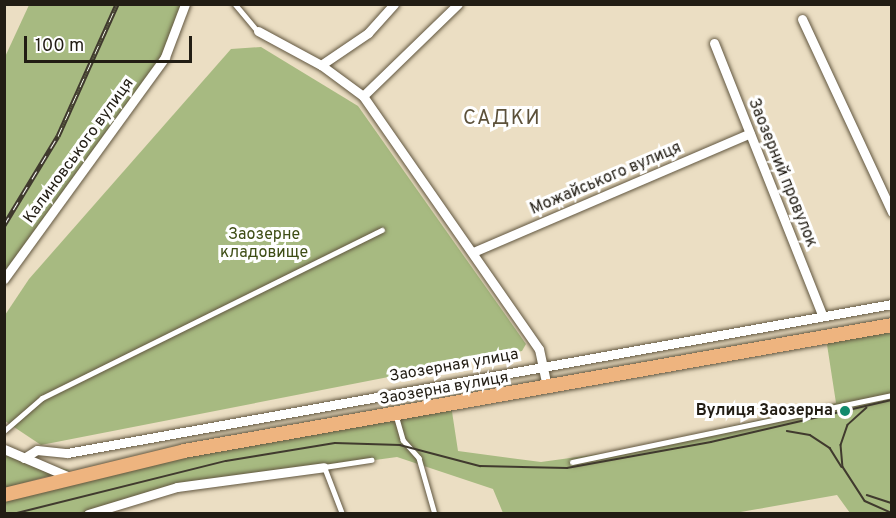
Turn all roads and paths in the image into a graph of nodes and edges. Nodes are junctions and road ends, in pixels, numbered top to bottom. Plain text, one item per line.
1 (184, 4) edge
2 (236, 4) edge
3 (394, 4) edge
4 (458, 4) edge
5 (802, 20) dead end
6 (258, 31) joint
7 (714, 43) dead end
8 (321, 64) junction
9 (363, 96) junction
10 (750, 134) junction
11 (891, 212) edge
12 (382, 230) dead end
13 (473, 252) junction
14 (4, 279) edge
15 (891, 304) edge
16 (822, 314) junction
17 (891, 325) edge
18 (544, 364) junction
19 (547, 387) junction
20 (891, 395) edge
21 (396, 415) junction
22 (4, 430) edge
23 (4, 449) edge
24 (24, 458) junction
25 (371, 460) dead end
26 (572, 462) dead end
27 (324, 467) junction
28 (67, 476) junction
29 (4, 495) edge
30 (88, 513) edge
31 (342, 513) edge
32 (435, 513) edge

1 - 14 street, Калиновського вулиця
2 - 6 lane
3 - 8 street
4 - 9 street
5 - 11 street
6 - 8 street
7 - 10 street, Заозерний провулок
8 - 9 street
9 - 13 street
10 - 13 street, Можайського вулиця
10 - 16 street, Заозерний провулок
12 - 22 lane
13 - 18 street
15 - 16 street, Заозерная улица
16 - 18 street, Заозерная улица
17 - 19 main road, Заозерна вулиця
18 - 19 street
18 - 24 street, Заозерная улица
19 - 21 main road, Заозерна вулиця
20 - 26 lane
21 - 28 main road, Заозерна вулиця
21 - 32 lane
23 - 24 street
24 - 28 street
25 - 27 lane
27 - 30 street
27 - 31 lane
28 - 29 main road, Заозерна вулиця

